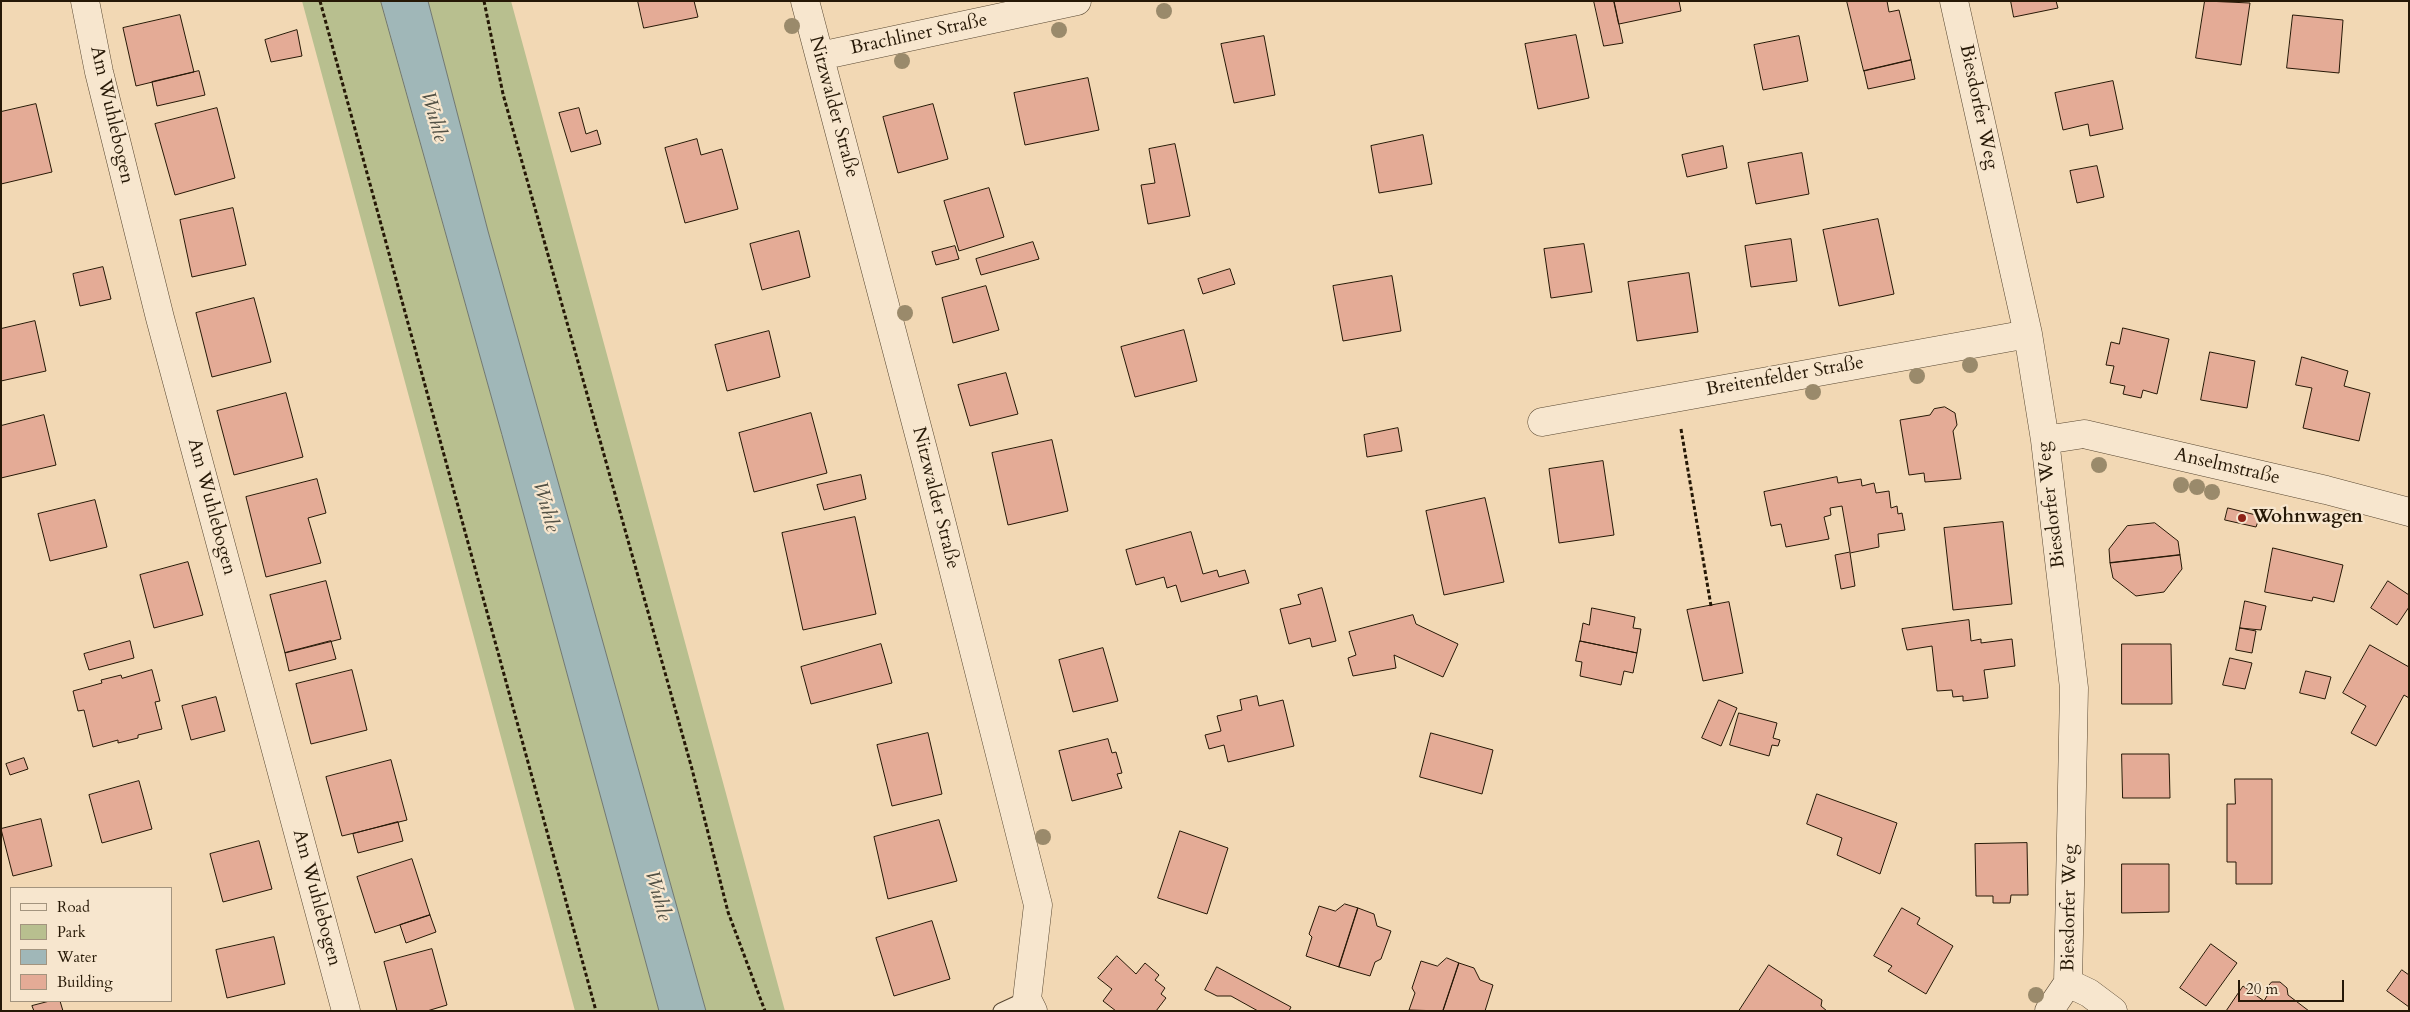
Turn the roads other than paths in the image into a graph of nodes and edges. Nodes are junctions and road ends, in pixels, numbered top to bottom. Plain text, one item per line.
1 (85, 1) edge
2 (805, 1) edge
3 (1077, 1) edge
4 (1954, 1) edge
5 (820, 56) junction
6 (2028, 334) junction
7 (1542, 422) dead end
8 (2045, 440) junction
9 (2409, 512) edge
10 (2068, 983) junction
11 (1030, 1005) edge
12 (346, 1011) edge
13 (1001, 1011) edge
14 (2049, 1011) edge
15 (2113, 1011) edge

1 - 12 street, Am Wuhlebogen
2 - 5 street, Nitzwalder Straße
3 - 5 street, Brachliner Straße
4 - 6 street, Biesdorfer Weg
5 - 11 street, Nitzwalder Straße
6 - 7 street, Breitenfelder Straße
6 - 8 street, Biesdorfer Weg
8 - 9 street, Anselmstraße
8 - 10 street, Biesdorfer Weg
10 - 14 street, Biesdorfer Weg
10 - 15 street
11 - 13 lane

